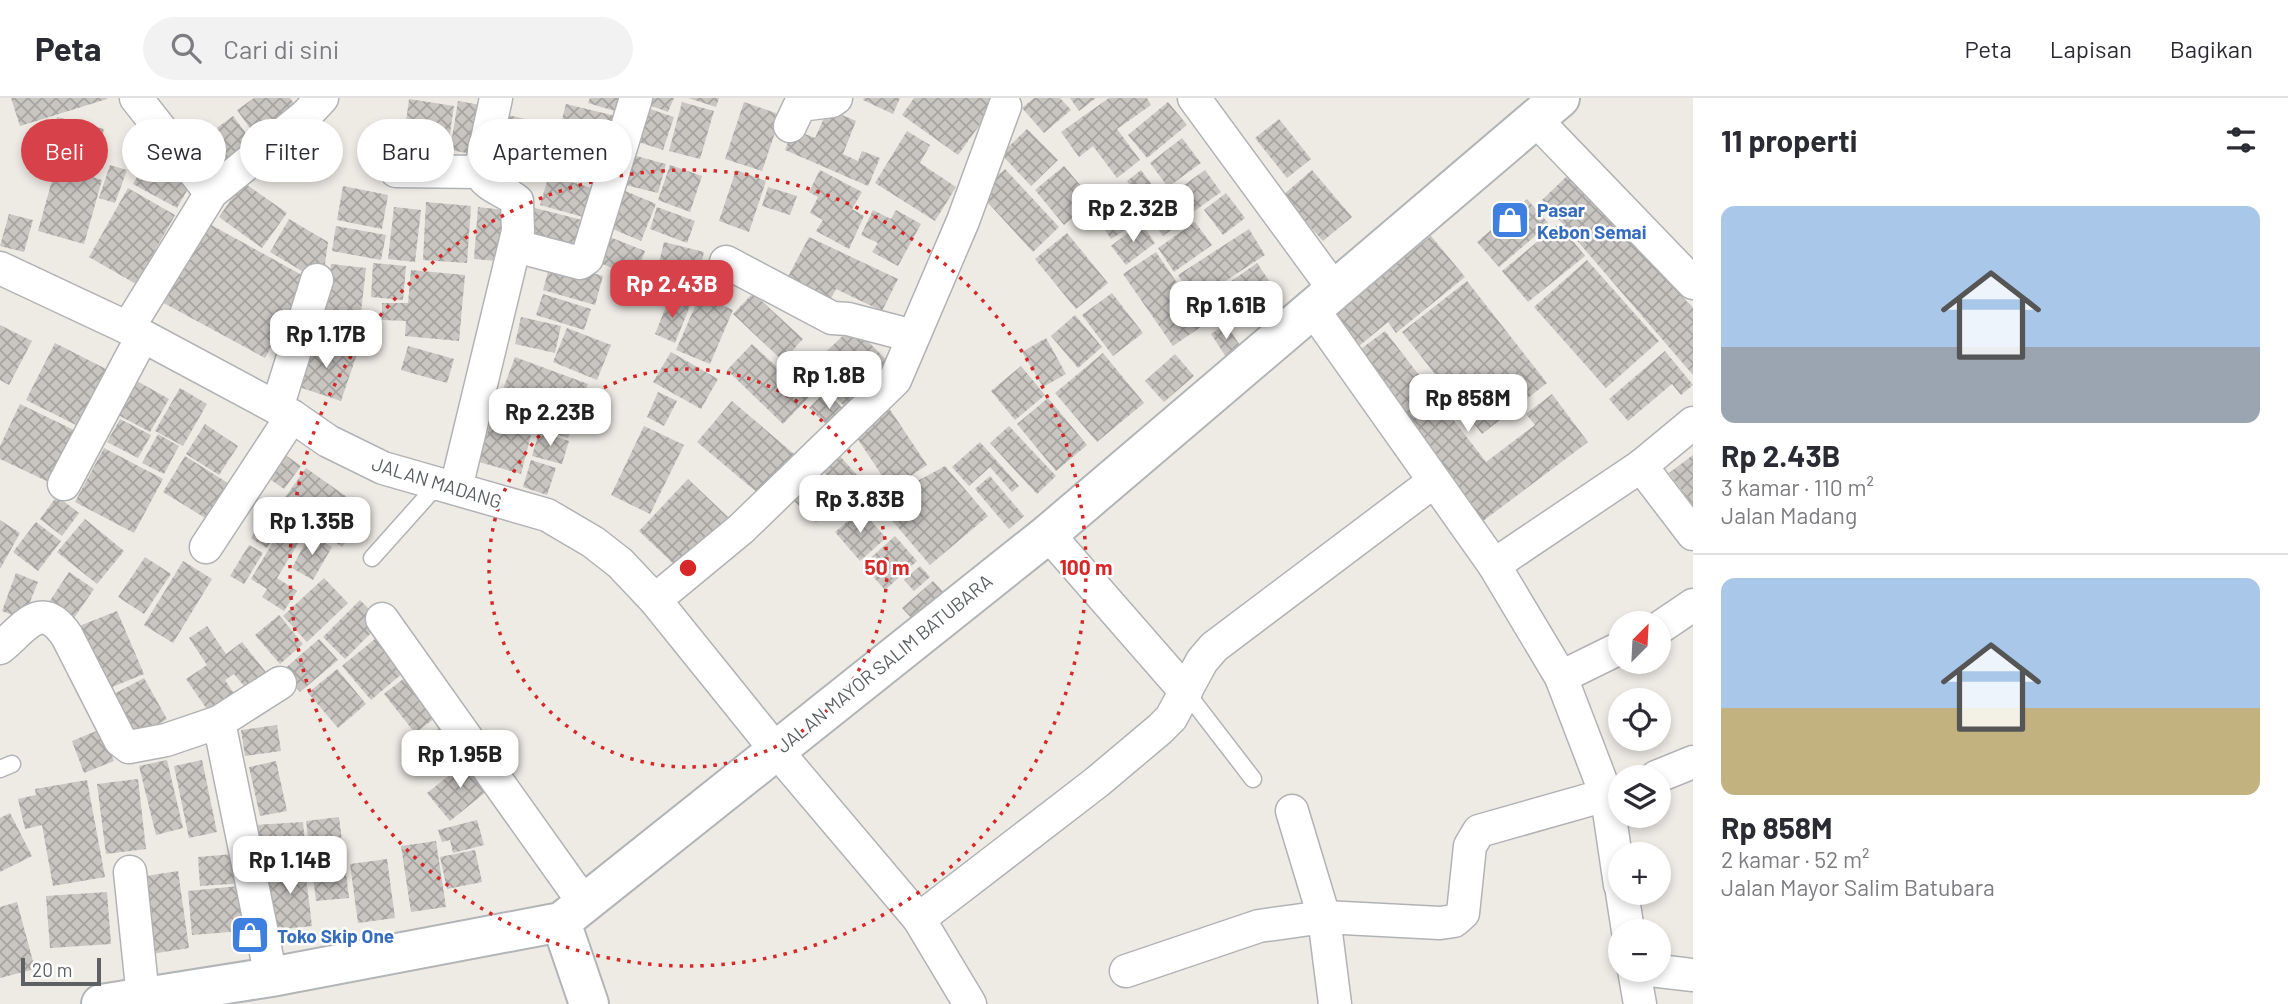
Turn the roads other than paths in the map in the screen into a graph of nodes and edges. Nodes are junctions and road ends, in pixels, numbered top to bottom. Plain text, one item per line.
1 (136, 98) edge
2 (322, 98) edge
3 (496, 98) edge
4 (636, 98) edge
5 (836, 98) edge
6 (1205, 102) edge
7 (1005, 106) dead end
8 (1548, 109) edge
9 (491, 119) edge
10 (790, 126) dead end
11 (489, 182) edge
12 (211, 192) junction
13 (516, 246) junction
14 (726, 262) dead end
15 (0, 268) edge
16 (317, 280) dead end
17 (1693, 283) edge
18 (1324, 298) junction
19 (135, 332) junction
20 (913, 336) junction
21 (284, 412) junction
22 (1693, 423) edge
23 (1641, 466) junction
24 (1433, 482) junction
25 (64, 484) dead end
26 (447, 485) junction
27 (1048, 534) junction
28 (1693, 534) edge
29 (206, 547) dead end
30 (372, 558) dead end
31 (1494, 565) junction
32 (655, 600) junction
33 (1693, 605) edge
34 (382, 619) dead end
35 (1671, 620) edge
36 (0, 648) edge
37 (1608, 654) edge
38 (1561, 677) junction
39 (281, 683) dead end
40 (1186, 692) junction
41 (219, 722) junction
42 (776, 750) junction
43 (1693, 762) edge
44 (1671, 771) edge
45 (1252, 779) dead end
46 (1608, 781) edge
47 (1608, 796) edge
48 (1292, 811) dead end
49 (130, 872) dead end
50 (572, 913) junction
51 (1324, 917) junction
52 (919, 919) junction
53 (1126, 971) dead end
54 (1671, 972) edge
55 (1693, 975) edge
56 (271, 978) junction
57 (1636, 982) edge
58 (143, 997) junction
59 (101, 1004) edge
60 (589, 1004) edge
61 (970, 1004) edge
62 (1335, 1004) edge
63 (1640, 1004) edge

1 - 12 street
2 - 12 street
3 - 9 street
4 - 13 street
5 - 10 street
6 - 18 street
7 - 20 street
8 - 17 street
8 - 18 street, JALAN MAYOR SALIM BATUBARA
11 - 13 street
12 - 19 street
13 - 26 street
14 - 20 street
15 - 19 street, JALAN MADANG
16 - 21 street
18 - 24 street
18 - 27 street, JALAN MAYOR SALIM BATUBARA
19 - 21 street, JALAN MADANG
19 - 25 street
20 - 32 street
21 - 26 street, JALAN MADANG
21 - 29 street
22 - 23 street
23 - 28 street
23 - 31 street
24 - 31 street
24 - 40 street
26 - 30 lane
26 - 32 street, JALAN MADANG
27 - 40 street
27 - 42 street, JALAN MAYOR SALIM BATUBARA
31 - 38 street
32 - 42 street, JALAN MADANG
33 - 35 street
34 - 50 street
36 - 41 street
37 - 38 street
38 - 46 street
39 - 41 street
40 - 45 lane
40 - 52 street
41 - 56 street
42 - 50 street, JALAN MAYOR SALIM BATUBARA
42 - 52 street, JALAN MADANG
43 - 44 street
47 - 51 street
48 - 51 street
49 - 58 street
50 - 56 street, JALAN MAYOR SALIM BATUBARA
50 - 60 street
51 - 53 street
51 - 62 street
52 - 61 street, JALAN MADANG
54 - 55 street
56 - 58 street, JALAN MAYOR SALIM BATUBARA
57 - 63 street
58 - 59 street, JALAN MAYOR SALIM BATUBARA

